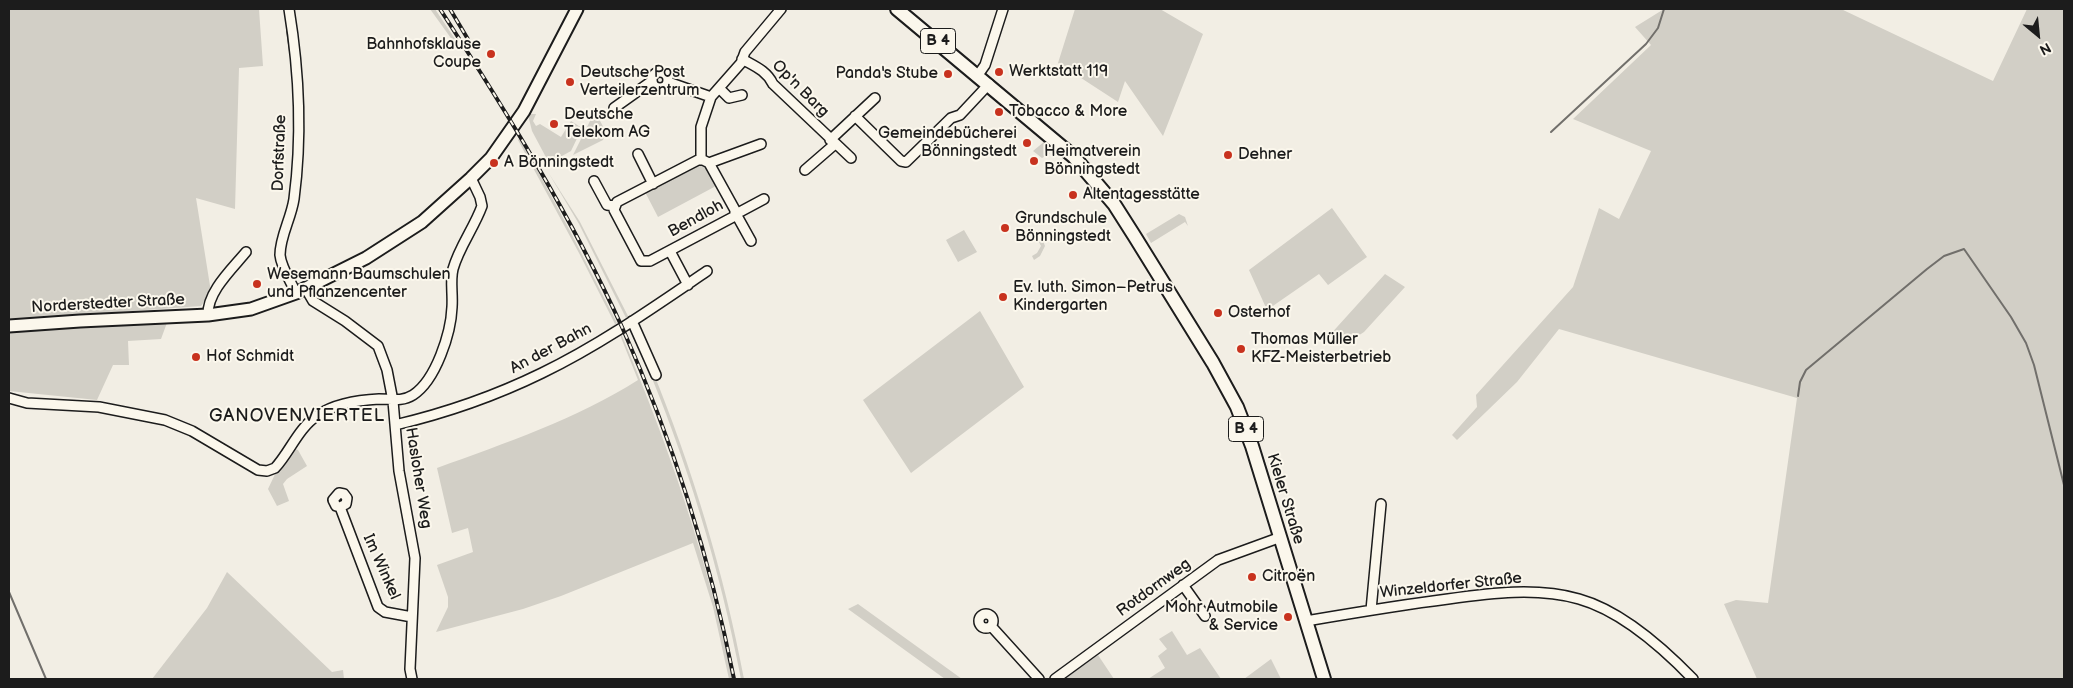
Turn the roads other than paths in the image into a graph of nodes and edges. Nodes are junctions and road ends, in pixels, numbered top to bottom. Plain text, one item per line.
1 (289, 9) edge
2 (577, 9) edge
3 (781, 9) edge
4 (897, 9) edge
5 (1003, 9) edge
6 (743, 56) junction
7 (978, 75) junction
8 (989, 84) junction
9 (719, 88) junction
10 (742, 95) dead end
11 (711, 97) junction
12 (875, 98) dead end
13 (614, 108) dead end
14 (855, 116) junction
15 (832, 142) junction
16 (761, 144) dead end
17 (638, 154) dead end
18 (851, 158) dead end
19 (705, 162) junction
20 (805, 170) dead end
21 (472, 178) junction
22 (594, 181) dead end
23 (653, 184) junction
24 (764, 199) dead end
25 (614, 206) junction
26 (736, 214) junction
27 (751, 241) dead end
28 (670, 251) junction
29 (246, 252) dead end
30 (707, 271) dead end
31 (688, 285) junction
32 (301, 291) junction
33 (208, 315) junction
34 (632, 321) junction
35 (9, 326) edge
36 (656, 374) dead end
37 (9, 398) edge
38 (393, 400) junction
39 (395, 424) junction
40 (1381, 504) dead end
41 (340, 508) dead end
42 (1281, 537) junction
43 (1184, 585) junction
44 (1372, 610) junction
45 (1205, 616) dead end
46 (412, 617) junction
47 (1306, 621) junction
48 (991, 626) dead end
49 (412, 679) edge
50 (1039, 679) edge
51 (1055, 679) edge
52 (1324, 679) edge
53 (1693, 679) edge

1 - 32 street, Dorfstraße
2 - 21 main road, Norderstedter Straße
3 - 6 street, Bendloh
4 - 7 main road, Kieler Straße / B 4
5 - 7 street
6 - 9 street, Bendloh
6 - 15 street, Op'n Barg
7 - 8 main road, Kieler Straße / B 4
8 - 14 street
8 - 42 main road, Kieler Straße / B 4
9 - 10 street
9 - 11 street, Bendloh
11 - 13 street
11 - 19 street, Bendloh
12 - 14 street
14 - 15 street
15 - 18 street, Op'n Barg
15 - 20 street
16 - 19 street
17 - 23 street
19 - 23 street
19 - 26 street, Bendloh
21 - 32 main road, Norderstedter Straße
21 - 38 street
22 - 25 street, Bendloh
23 - 25 street
24 - 26 street, Bendloh
25 - 28 street, Bendloh
26 - 27 street, Bendloh
26 - 28 street, Bendloh
28 - 31 street, Bendloh
29 - 33 street, Norderstedter Straße
30 - 31 street, An der Bahn
31 - 34 street, An der Bahn
32 - 33 main road, Norderstedter Straße
32 - 38 street, Hasloher Weg
33 - 35 main road, Norderstedter Straße
34 - 36 street
34 - 39 street, An der Bahn
37 - 38 street
38 - 39 street, Hasloher Weg
39 - 46 street, Hasloher Weg
40 - 44 street
41 - 46 street, Im Winkel
42 - 43 street, Rotdornweg
42 - 47 main road, Kieler Straße / B 4
43 - 45 street
43 - 51 street, Rotdornweg
44 - 47 street, Winzeldorfer Straße
44 - 53 street, Winzeldorfer Straße
46 - 49 street, Hasloher Weg
47 - 52 main road, Kieler Straße / B 4
48 - 50 street

